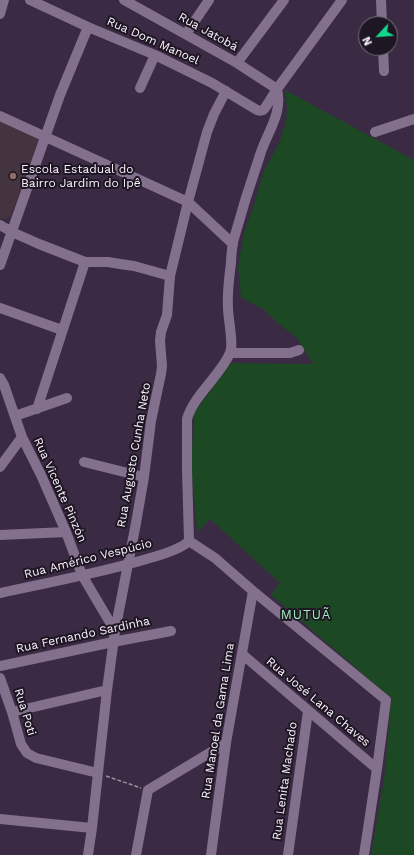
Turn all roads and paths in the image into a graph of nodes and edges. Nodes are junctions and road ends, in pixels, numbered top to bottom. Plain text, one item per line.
1 (4, 0) edge
2 (30, 0) edge
3 (209, 0) edge
4 (284, 0) edge
5 (342, 0) edge
6 (381, 0) edge
7 (127, 1) edge
8 (0, 14) edge
9 (382, 16) edge
10 (88, 27) junction
11 (186, 34) junction
12 (155, 55) junction
13 (383, 56) edge
14 (237, 63) junction
15 (384, 71) dead end
16 (140, 88) dead end
17 (277, 89) junction
18 (226, 91) junction
19 (0, 116) edge
20 (414, 119) edge
21 (374, 132) dead end
22 (46, 136) junction
23 (188, 202) junction
24 (0, 225) edge
25 (12, 232) junction
26 (233, 244) junction
27 (85, 262) junction
28 (0, 265) edge
29 (170, 276) junction
30 (0, 308) edge
31 (62, 330) junction
32 (299, 350) dead end
33 (230, 352) junction
34 (0, 378) edge
35 (67, 398) dead end
36 (37, 409) junction
37 (15, 416) junction
38 (22, 437) junction
39 (84, 462) dead end
40 (0, 467) edge
41 (144, 477) junction
42 (66, 532) junction
43 (0, 534) edge
44 (189, 541) junction
45 (128, 565) junction
46 (82, 575) junction
47 (253, 591) junction
48 (0, 593) edge
49 (115, 631) junction
50 (171, 631) dead end
51 (113, 642) junction
52 (242, 654) junction
53 (0, 666) edge
54 (0, 678) edge
55 (107, 690) junction
56 (308, 711) junction
57 (12, 712) junction
58 (226, 743) junction
59 (377, 769) junction
60 (98, 773) junction
61 (148, 790) junction
62 (0, 819) edge
63 (92, 828) junction
64 (88, 855) edge
65 (136, 855) edge
66 (211, 855) edge
67 (288, 855) edge
68 (364, 855) edge

1 - 8 street
2 - 10 street, Rua Dom Manoel
3 - 11 street
4 - 14 street
5 - 17 street
6 - 9 street
7 - 11 street, Rua Jatobá
10 - 12 street, Rua Dom Manoel
10 - 22 street
11 - 14 street, Rua Jatobá
12 - 16 street
12 - 18 street, Rua Dom Manoel
13 - 15 street
14 - 17 street, Rua Jatobá
17 - 18 street, Rua Dom Manoel
17 - 26 street
18 - 23 street, Rua Augusto Cunha Neto
19 - 22 street
20 - 21 street
22 - 23 street
22 - 25 street
23 - 26 street
23 - 29 street, Rua Augusto Cunha Neto
24 - 25 street
25 - 27 street
25 - 28 street
26 - 33 street
27 - 29 street
27 - 31 street
29 - 41 street, Rua Augusto Cunha Neto
30 - 31 street
31 - 36 street
32 - 33 street
33 - 44 street
34 - 37 street, Rua Vicente Pinzón
35 - 36 street
36 - 37 street
37 - 38 street, Rua Vicente Pinzón
38 - 40 street
38 - 42 street, Rua Vicente Pinzón
39 - 41 street
41 - 45 street, Rua Augusto Cunha Neto
42 - 43 street
42 - 46 street, Rua Vicente Pinzón
44 - 45 street, Rua Américo Vespúcio
44 - 47 street
45 - 46 street, Rua Américo Vespúcio
45 - 49 street, Rua Augusto Cunha Neto
46 - 48 street, Rua Américo Vespúcio
46 - 49 street, Rua Vicente Pinzón
47 - 52 street, Rua Manoel da Gama Lima
47 - 59 street
49 - 51 street, Rua Augusto Cunha Neto
50 - 51 street, Rua Fernando Sardinha
51 - 53 street, Rua Fernando Sardinha
51 - 55 street, Rua Augusto Cunha Neto
52 - 56 street, Rua José Lana Chaves
52 - 58 street, Rua Manoel da Gama Lima
54 - 57 street, Rua Poti
55 - 57 street
55 - 60 street, Rua Augusto Cunha Neto
56 - 59 street, Rua José Lana Chaves
56 - 67 street, Rua Lenita Machado
57 - 60 street, Rua Poti
58 - 61 street
58 - 66 street, Rua Manoel da Gama Lima
59 - 68 street
60 - 61 path
60 - 63 street, Rua Augusto Cunha Neto
61 - 65 street
62 - 63 street
63 - 64 street, Rua Augusto Cunha Neto

